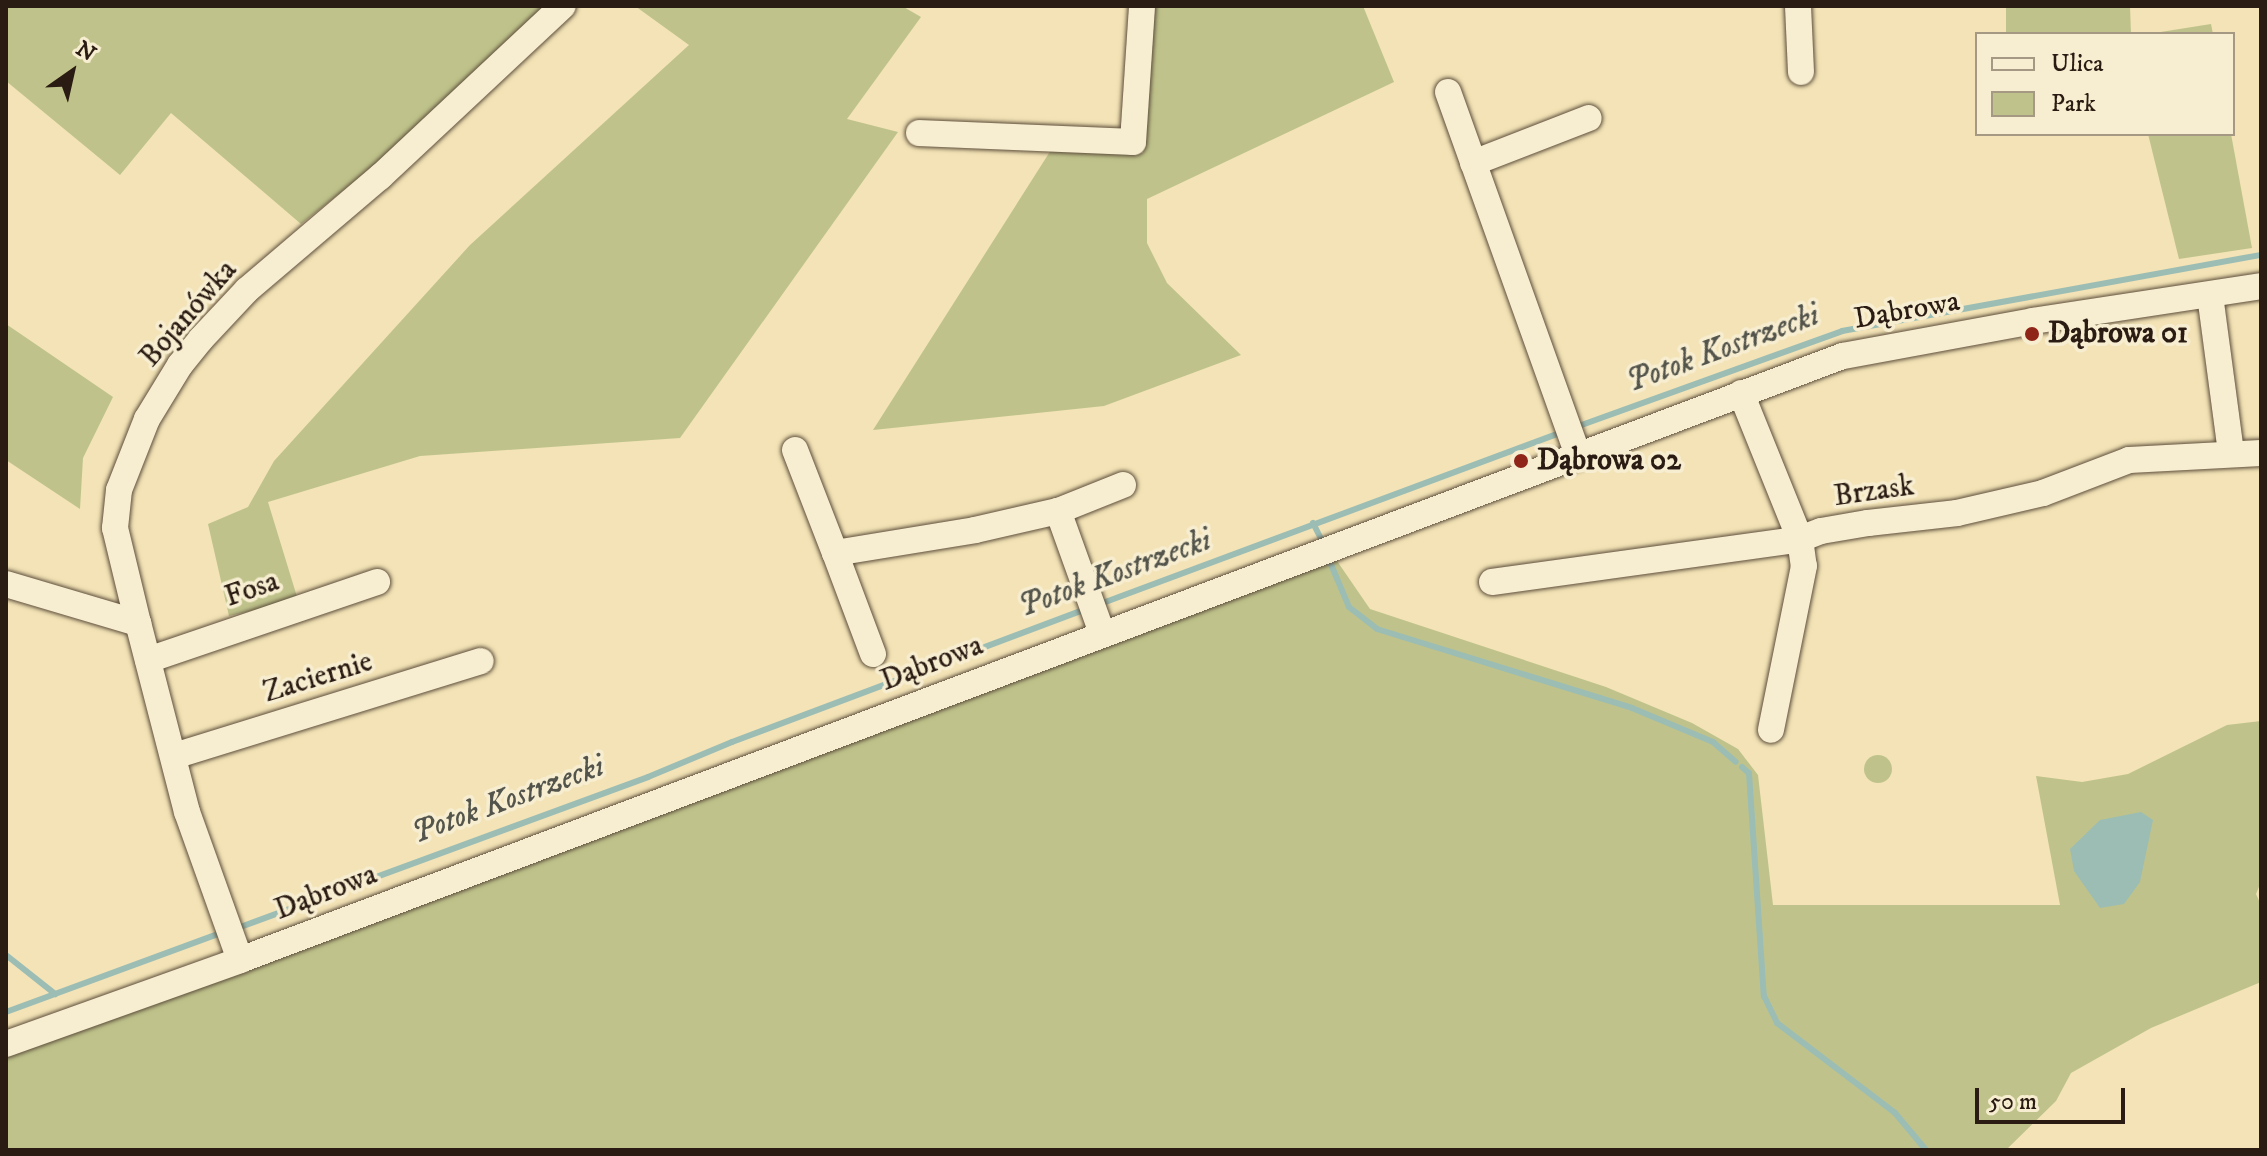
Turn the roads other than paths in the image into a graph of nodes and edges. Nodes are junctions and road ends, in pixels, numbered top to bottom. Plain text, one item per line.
1 (563, 6) edge
2 (1142, 6) edge
3 (1798, 6) edge
4 (1801, 72) dead end
5 (1448, 92) dead end
6 (1589, 118) dead end
7 (919, 133) dead end
8 (1473, 163) junction
9 (2261, 286) edge
10 (2210, 295) junction
11 (1741, 393) junction
12 (1571, 438) junction
13 (795, 450) dead end
14 (2231, 453) junction
15 (2261, 453) edge
16 (1123, 485) dead end
17 (1058, 511) junction
18 (1800, 539) junction
19 (835, 553) junction
20 (377, 582) dead end
21 (1492, 582) dead end
22 (6, 584) edge
23 (1096, 616) junction
24 (138, 623) junction
25 (873, 654) dead end
26 (148, 660) junction
27 (481, 661) dead end
28 (1771, 730) dead end
29 (174, 756) junction
30 (233, 941) junction
31 (6, 1044) edge

1 - 24 street, Bojanówka
2 - 7 street
3 - 4 street
5 - 8 street
6 - 8 street
8 - 12 street
9 - 10 street, Dąbrowa
10 - 11 street, Dąbrowa
10 - 14 street
11 - 12 street, Dąbrowa
11 - 18 street
12 - 23 street, Dąbrowa
13 - 19 street
14 - 15 street, Brzask
14 - 18 street, Brzask
16 - 17 street
17 - 19 street
17 - 23 street
18 - 21 street, Brzask
18 - 28 street
19 - 25 street
20 - 26 street, Fosa
22 - 24 street
23 - 30 street, Dąbrowa
24 - 26 street, Bojanówka
26 - 29 street, Bojanówka
27 - 29 street, Zaciernie
29 - 30 street, Bojanówka
30 - 31 street, Dąbrowa

